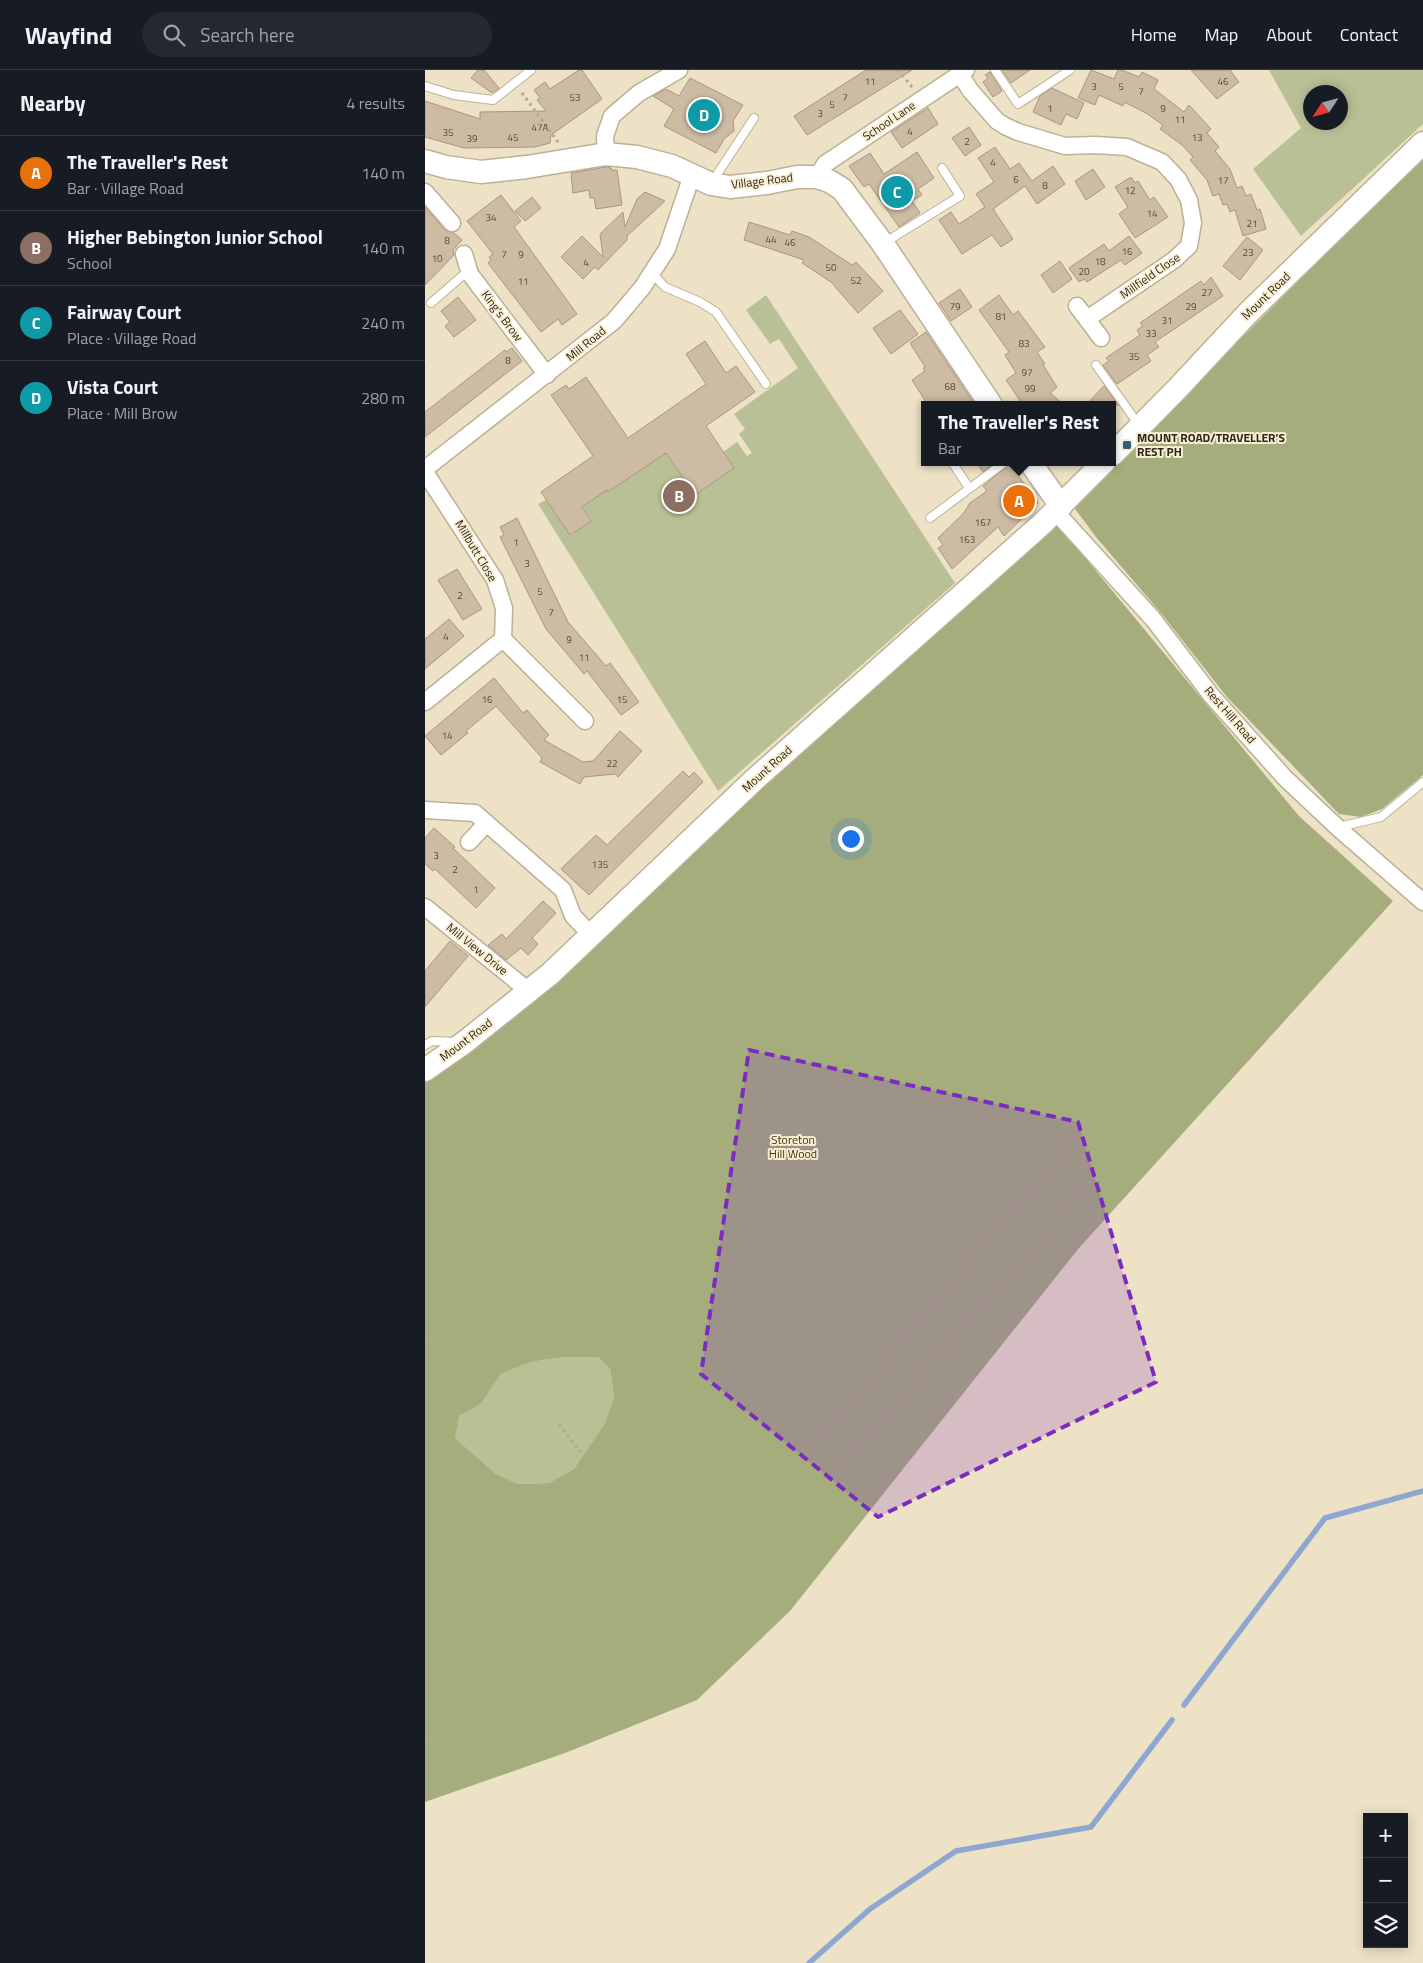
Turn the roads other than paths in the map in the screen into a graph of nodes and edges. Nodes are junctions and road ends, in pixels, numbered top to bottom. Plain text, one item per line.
1 (531, 70) edge
2 (679, 70) edge
3 (995, 70) edge
4 (1071, 70) edge
5 (963, 72) edge
6 (425, 86) edge
7 (754, 118) dead end
8 (1423, 143) edge
9 (606, 154) junction
10 (425, 161) edge
11 (942, 168) dead end
12 (817, 177) junction
13 (701, 179) junction
14 (425, 192) edge
15 (452, 223) dead end
16 (883, 244) junction
17 (464, 254) dead end
18 (469, 270) junction
19 (652, 272) junction
20 (431, 302) dead end
21 (1077, 306) dead end
22 (1087, 319) junction
23 (1101, 338) dead end
24 (1096, 365) dead end
25 (547, 375) junction
26 (766, 384) dead end
27 (988, 401) edge
28 (1140, 426) junction
29 (1116, 451) edge
30 (955, 466) edge
31 (999, 466) edge
32 (1032, 466) edge
33 (1099, 466) edge
34 (425, 471) edge
35 (969, 488) junction
36 (1055, 502) junction
37 (930, 518) dead end
38 (503, 639) junction
39 (425, 702) edge
40 (585, 721) dead end
41 (1423, 782) edge
42 (425, 810) edge
43 (487, 824) junction
44 (1337, 827) junction
45 (469, 842) dead end
46 (1423, 902) edge
47 (425, 907) edge
48 (591, 936) junction
49 (530, 992) junction
50 (465, 1042) junction
51 (425, 1045) edge
52 (425, 1070) edge

1 - 6 lane
2 - 9 street
3 - 4 lane
5 - 12 street, School Lane
5 - 22 street, Millfield Close
7 - 13 lane
8 - 28 main road, Mount Road
9 - 10 main road, Village Road
9 - 13 main road, Village Road
11 - 16 lane
12 - 13 main road, Village Road
12 - 16 main road, Village Road
13 - 19 street, Mill Road
14 - 15 street
16 - 27 main road, Village Road
17 - 18 street, King's Brow
18 - 20 lane
18 - 25 street, King's Brow
19 - 25 street, Mill Road
19 - 26 lane
21 - 22 street
22 - 23 street
24 - 28 lane
25 - 34 street, Mill Road
28 - 29 main road, Mount Road
30 - 35 lane
31 - 35 lane
32 - 36 main road
33 - 36 main road, Mount Road
34 - 38 street, Millbutt Close
35 - 37 lane
36 - 44 street, Rest Hill Road
36 - 48 main road, Mount Road
38 - 39 street
38 - 40 street
41 - 44 lane
42 - 43 street
43 - 45 street
43 - 48 street
44 - 46 street, Rest Hill Road
47 - 49 street, Mill View Drive
48 - 49 main road, Mount Road
49 - 50 main road, Mount Road
50 - 51 lane
50 - 52 main road, Mount Road

